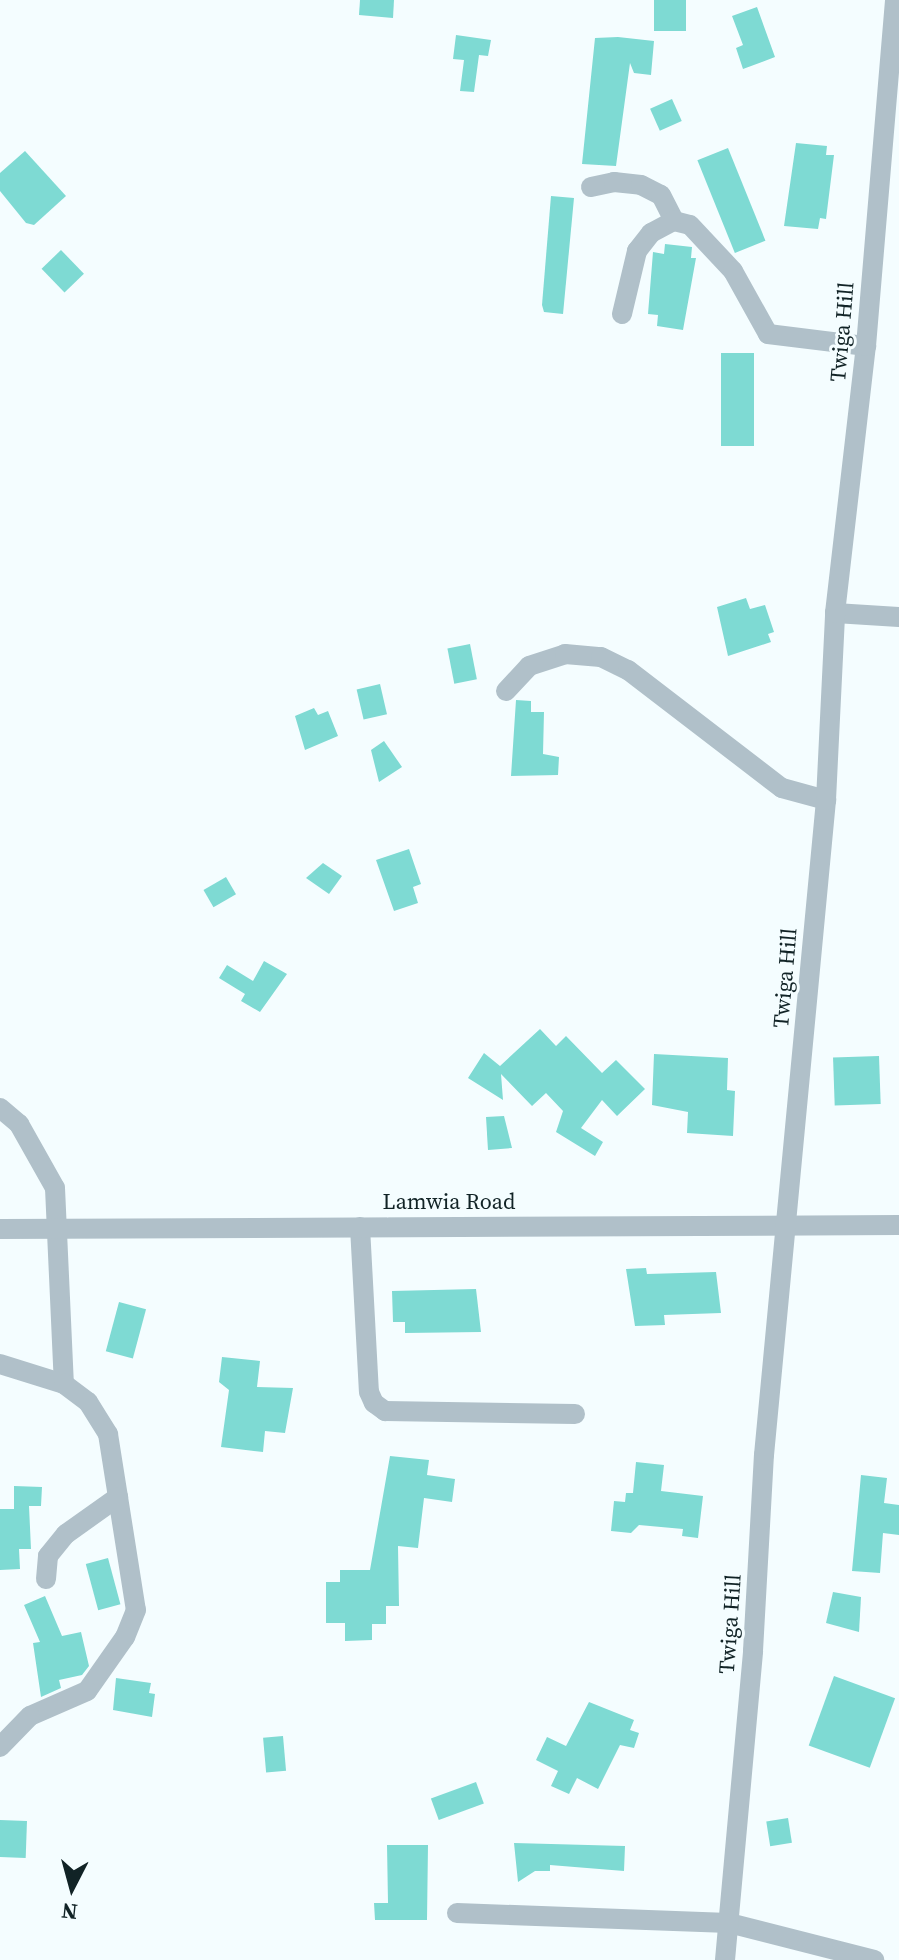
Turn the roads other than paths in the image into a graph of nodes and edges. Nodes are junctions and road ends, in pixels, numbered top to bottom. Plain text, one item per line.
1 (895, 0) edge
2 (591, 187) dead end
3 (674, 221) junction
4 (622, 314) dead end
5 (866, 346) junction
6 (835, 613) junction
7 (899, 617) edge
8 (506, 691) dead end
9 (826, 800) junction
10 (0, 1108) edge
11 (789, 1224) junction
12 (899, 1225) edge
13 (360, 1227) junction
14 (0, 1229) edge
15 (58, 1229) junction
16 (0, 1364) edge
17 (64, 1384) junction
18 (575, 1414) dead end
19 (118, 1497) junction
20 (46, 1579) dead end
21 (0, 1747) edge
22 (457, 1913) dead end
23 (729, 1923) junction
24 (725, 1960) edge
25 (874, 1960) edge

1 - 5 street, Twiga Hill
2 - 3 street
3 - 4 street
3 - 5 street
5 - 6 street, Twiga Hill
6 - 7 street
6 - 9 street, Twiga Hill
8 - 9 street
9 - 11 street, Twiga Hill
10 - 15 street
11 - 12 street, Lamwia Road
11 - 13 street, Lamwia Road
11 - 23 street, Twiga Hill
13 - 15 street, Lamwia Road
13 - 18 street
14 - 15 street, Lamwia Road
15 - 17 street
16 - 17 street
17 - 19 street
19 - 20 street
19 - 21 street
22 - 23 street
23 - 24 street, Twiga Hill
23 - 25 street

